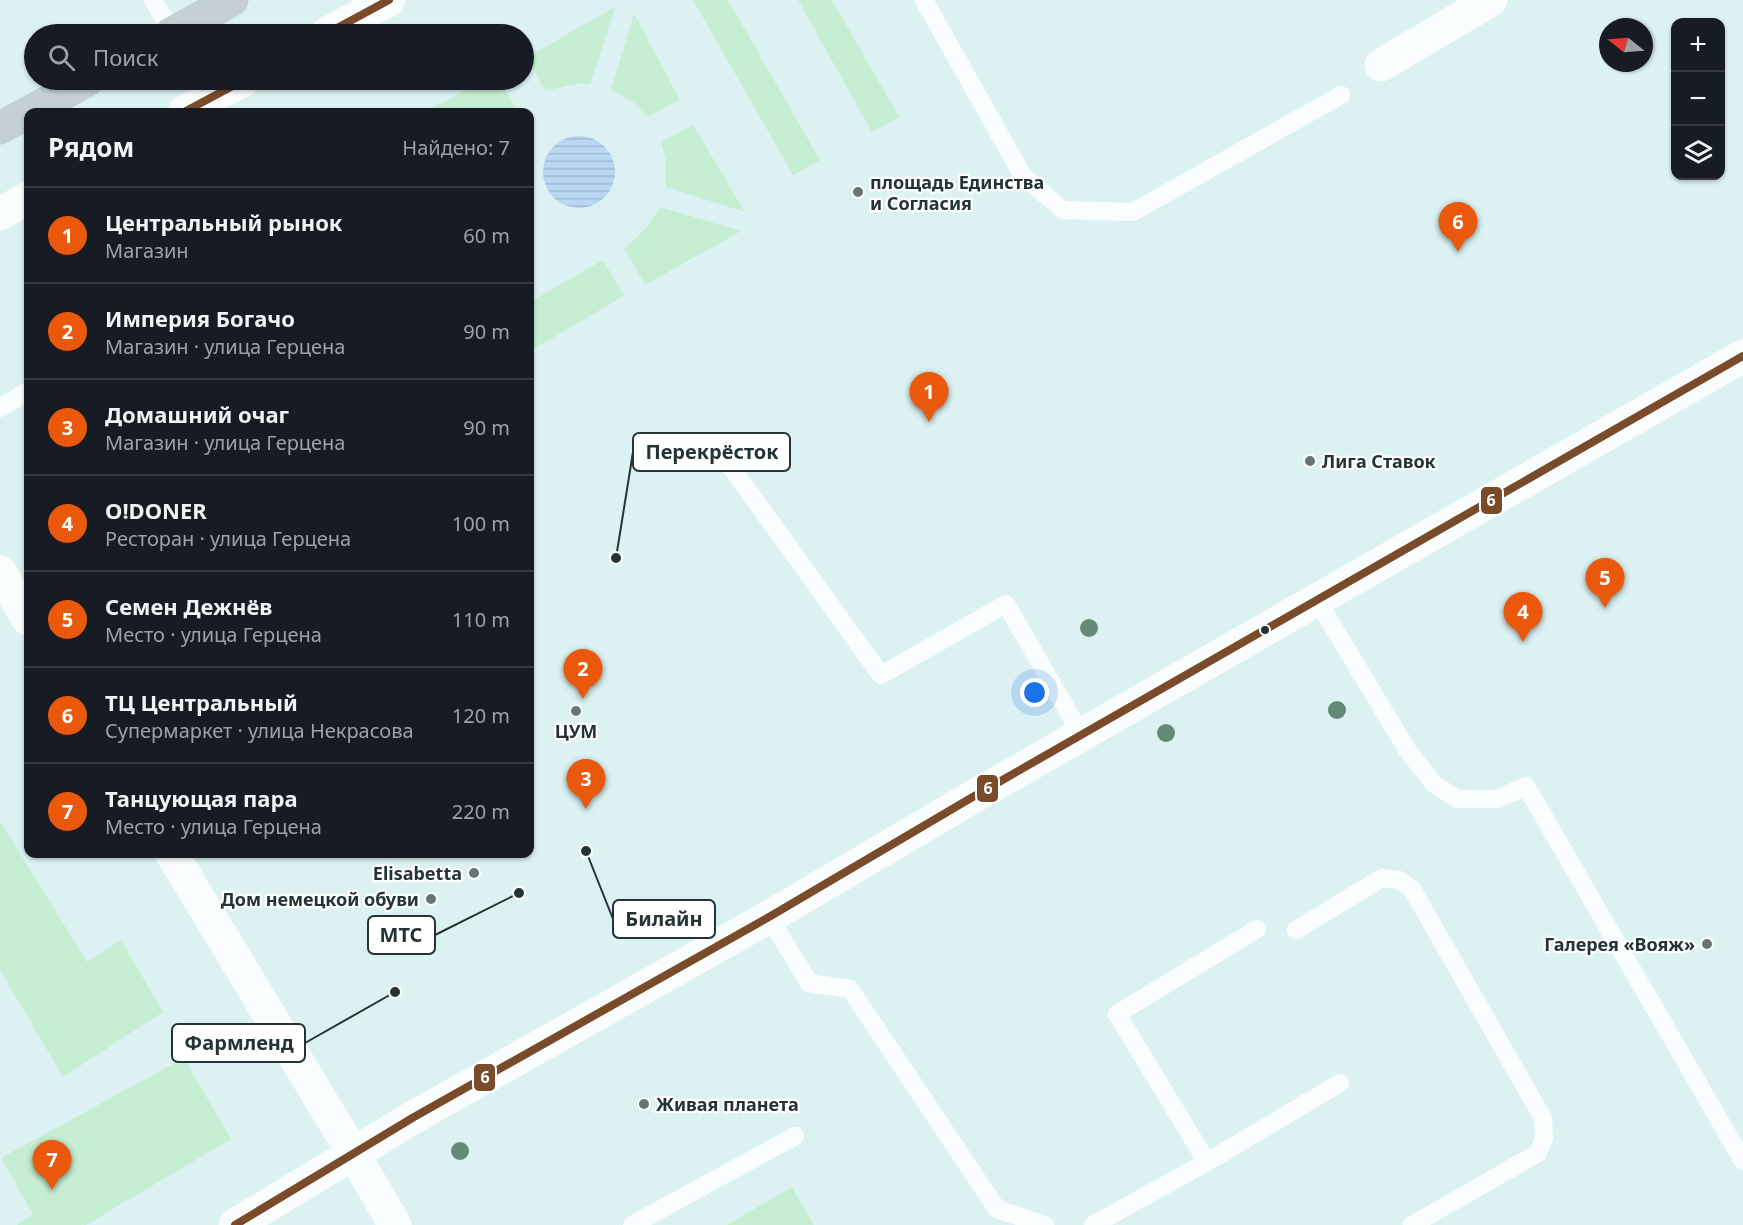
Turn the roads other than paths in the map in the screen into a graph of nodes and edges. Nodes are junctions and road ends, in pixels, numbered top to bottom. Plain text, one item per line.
1 (153, 0) edge
2 (232, 0) edge
3 (389, 0) edge
4 (924, 0) edge
5 (1491, 0) edge
6 (166, 24) edge
7 (190, 24) edge
8 (345, 24) edge
9 (1380, 65) dead end
10 (70, 90) edge
11 (225, 90) edge
12 (1341, 95) dead end
13 (37, 108) edge
14 (192, 108) edge
15 (24, 115) edge
16 (0, 128) edge
17 (24, 200) edge
18 (0, 214) edge
19 (1743, 356) edge
20 (24, 393) edge
21 (0, 408) edge
22 (731, 467) dead end
23 (0, 572) edge
24 (1317, 600) junction
25 (24, 612) edge
26 (1081, 734) junction
27 (174, 858) edge
28 (769, 917) junction
29 (1257, 929) dead end
30 (1296, 930) dead end
31 (1340, 1083) dead end
32 (795, 1136) dead end
33 (353, 1153) junction
34 (1207, 1161) junction
35 (1743, 1161) edge
36 (235, 1225) edge
37 (395, 1225) edge
38 (632, 1225) edge
39 (1045, 1225) edge
40 (1093, 1225) edge
41 (1412, 1225) edge

1 - 6 lane
2 - 7 main road
3 - 8 street
4 - 12 lane
5 - 9 street
10 - 13 main road
11 - 14 street
15 - 16 main road
17 - 18 street
19 - 24 street
20 - 21 lane
22 - 26 lane
23 - 25 street
24 - 26 street
24 - 35 lane
26 - 28 street
27 - 33 street
28 - 33 street
28 - 39 lane
29 - 34 lane
30 - 41 lane
31 - 34 lane
32 - 38 lane
33 - 36 street
33 - 37 street
34 - 40 lane

